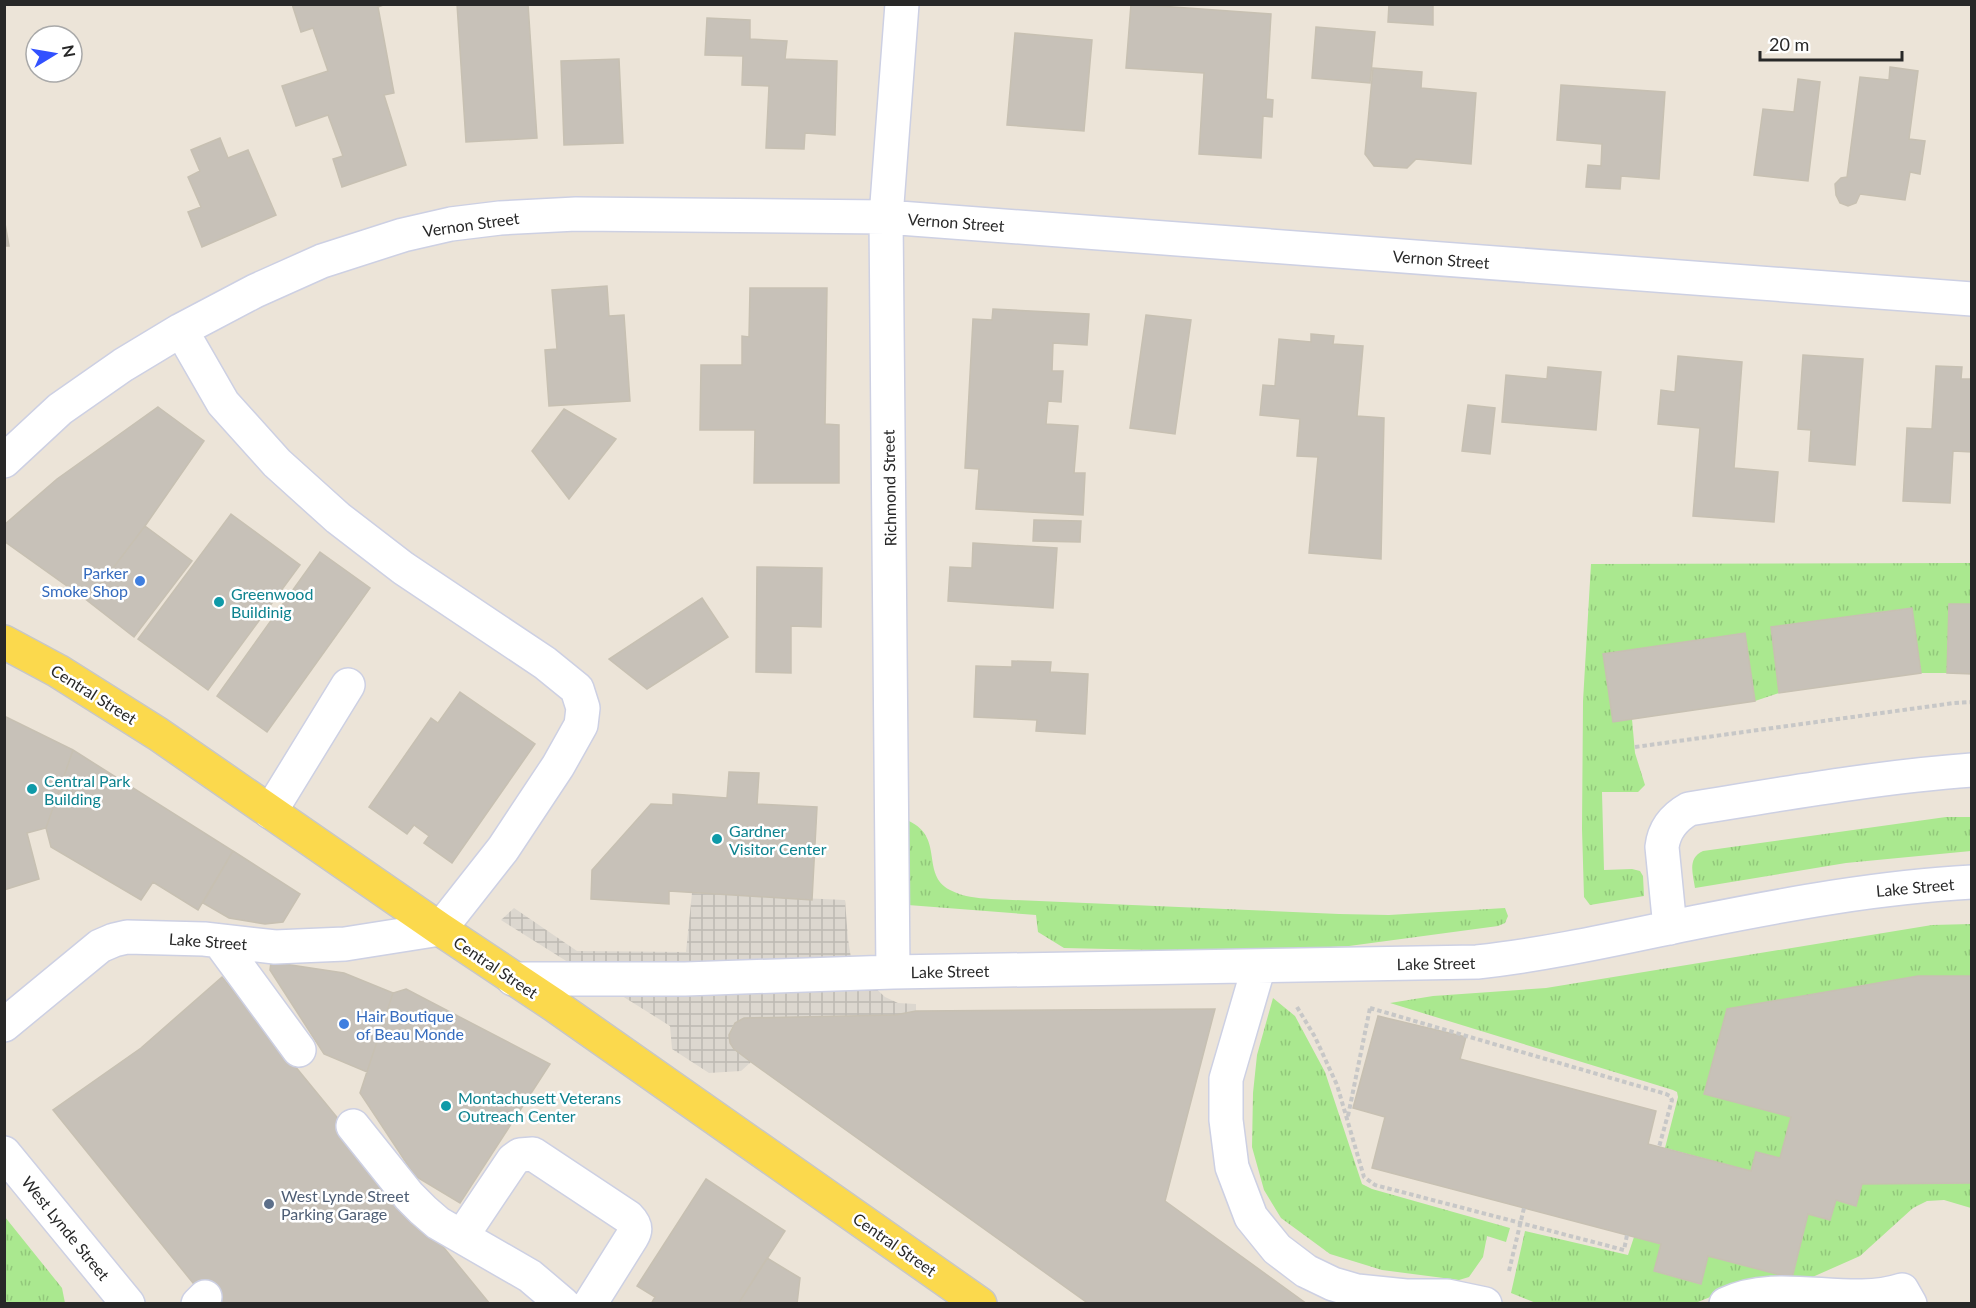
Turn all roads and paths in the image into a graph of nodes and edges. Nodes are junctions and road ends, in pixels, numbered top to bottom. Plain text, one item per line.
1 (902, 4) edge
2 (886, 217) junction
3 (1971, 299) edge
4 (181, 330) junction
5 (4, 461) edge
6 (4, 642) edge
7 (348, 685) dead end
8 (1971, 702) edge
9 (1635, 747) dead end
10 (1971, 770) edge
11 (270, 812) junction
12 (1971, 882) edge
13 (1670, 928) junction
14 (440, 930) junction
15 (219, 941) junction
16 (1380, 964) junction
17 (1265, 966) junction
18 (893, 972) junction
19 (513, 979) junction
20 (1370, 1008) junction
21 (4, 1025) edge
22 (299, 1050) dead end
23 (1347, 1119) junction
24 (353, 1126) dead end
25 (1659, 1147) dead end
26 (4, 1153) edge
27 (1524, 1208) dead end
28 (1521, 1223) junction
29 (1627, 1235) dead end
30 (462, 1236) junction
31 (1496, 1292) edge
32 (1906, 1297) edge
33 (129, 1304) edge
34 (563, 1304) edge
35 (590, 1304) edge
36 (980, 1304) edge
37 (1726, 1304) edge

1 - 2 street, Richmond Street
2 - 3 street, Vernon Street
2 - 4 street, Vernon Street
2 - 18 street, Richmond Street
4 - 5 street, Vernon Street
4 - 14 street
6 - 11 main road, Central Street
7 - 11 street
8 - 9 path
10 - 13 street
11 - 14 main road, Central Street
12 - 13 street, Lake Street
13 - 16 street, Lake Street
14 - 15 street, Lake Street
14 - 19 main road, Central Street
15 - 21 street, Lake Street
15 - 22 street
16 - 17 street, Lake Street
16 - 20 path
17 - 18 street, Lake Street
17 - 23 path
17 - 31 street
18 - 19 street, Lake Street
19 - 36 main road, Central Street
20 - 23 path
20 - 25 path
23 - 28 path
24 - 30 street
26 - 33 street, West Lynde Street
27 - 28 path
28 - 29 path
28 - 31 path
30 - 34 street
30 - 35 street
32 - 37 street

